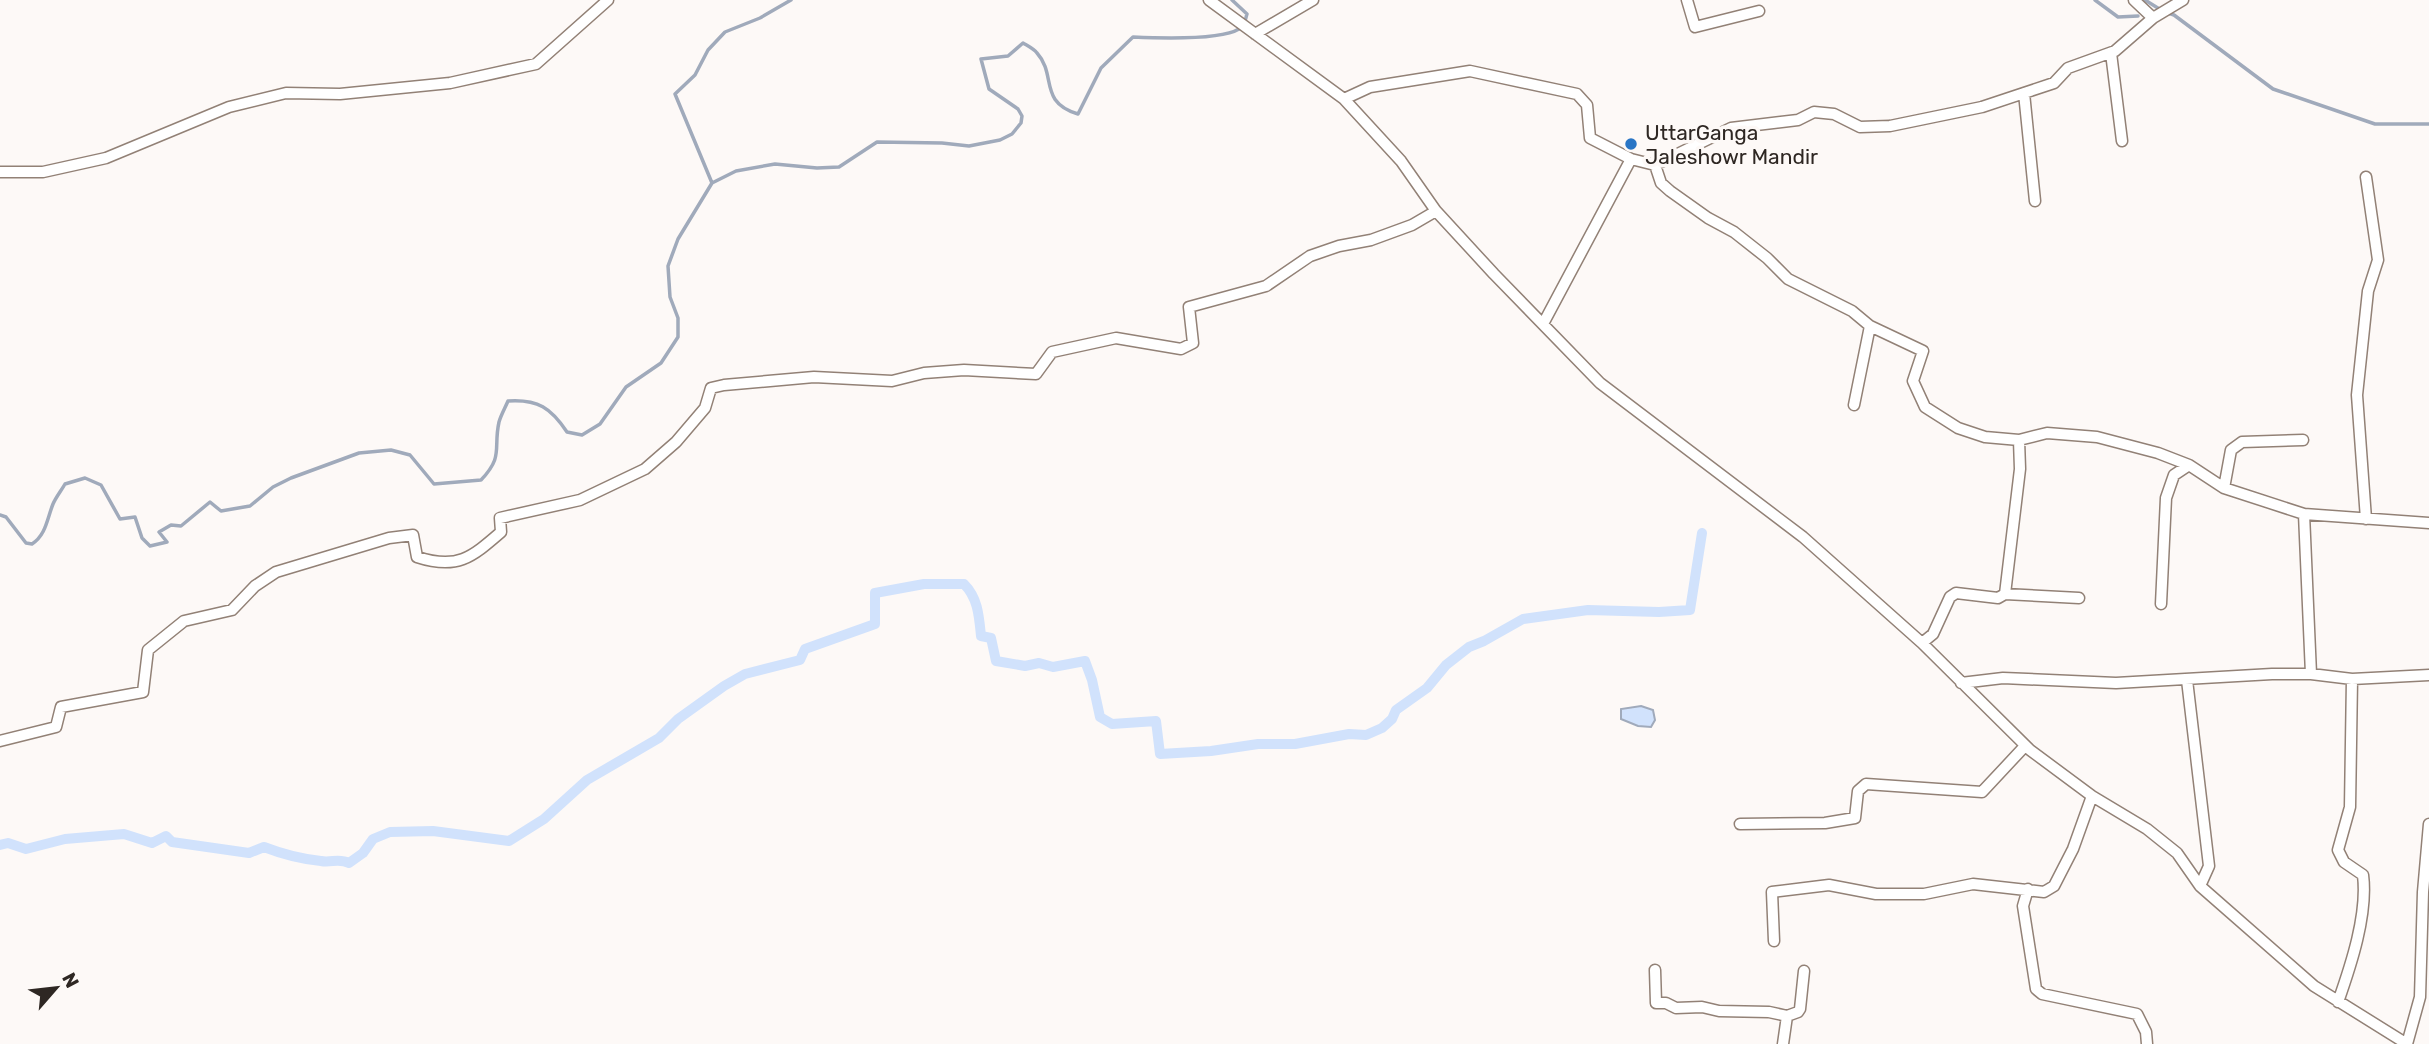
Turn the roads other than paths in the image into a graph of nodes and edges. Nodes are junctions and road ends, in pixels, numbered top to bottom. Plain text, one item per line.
1 (608, 0) edge
2 (1209, 0) edge
3 (1313, 0) edge
4 (1687, 0) edge
5 (2134, 0) edge
6 (2179, 1) edge
7 (1759, 11) dead end
8 (2158, 16) junction
9 (1253, 34) junction
10 (2111, 52) junction
11 (2024, 93) junction
12 (1344, 99) junction
13 (2122, 141) dead end
14 (1631, 159) junction
15 (1655, 165) junction
16 (0, 172) edge
17 (2366, 177) dead end
18 (2035, 201) dead end
19 (1436, 211) junction
20 (1543, 324) junction
21 (1870, 326) junction
22 (1854, 405) dead end
23 (2019, 440) junction
24 (2303, 440) dead end
25 (2189, 465) junction
26 (2224, 488) junction
27 (2304, 513) junction
28 (2365, 519) junction
29 (2429, 523) edge
30 (2005, 594) junction
31 (2079, 598) dead end
32 (2161, 604) dead end
33 (1922, 643) junction
34 (2311, 674) junction
35 (2429, 675) edge
36 (2352, 679) junction
37 (2187, 680) junction
38 (1961, 683) junction
39 (0, 741) edge
40 (2025, 746) junction
41 (2092, 796) junction
42 (1740, 824) dead end
43 (2429, 824) edge
44 (2200, 886) junction
45 (2028, 889) junction
46 (1774, 941) dead end
47 (1655, 970) dead end
48 (1804, 971) dead end
49 (2338, 1002) junction
50 (1787, 1016) junction
51 (1783, 1044) edge
52 (2147, 1044) edge
53 (2407, 1044) edge

1 - 16 street
2 - 9 street
3 - 9 street
4 - 7 street
5 - 8 street
6 - 8 street
8 - 10 street
9 - 12 street
10 - 11 street
10 - 13 street
11 - 15 street
11 - 18 street
12 - 14 street
12 - 19 street
14 - 15 street
14 - 20 street
15 - 21 street
17 - 28 street
19 - 20 street
19 - 39 street
20 - 33 street
21 - 22 street
21 - 23 street
23 - 25 street
23 - 30 street
24 - 26 street
25 - 26 street
25 - 32 street
26 - 27 street
27 - 28 street
27 - 34 street
28 - 29 street
30 - 31 street
30 - 33 street
33 - 38 street
34 - 36 street
34 - 37 street
35 - 36 street
36 - 49 street
37 - 38 street
37 - 44 street
38 - 40 street
40 - 41 street
40 - 42 street
41 - 44 street
41 - 45 street
43 - 53 street
44 - 49 street
45 - 46 street
45 - 52 street
47 - 50 street
48 - 50 street
49 - 53 street
50 - 51 street

